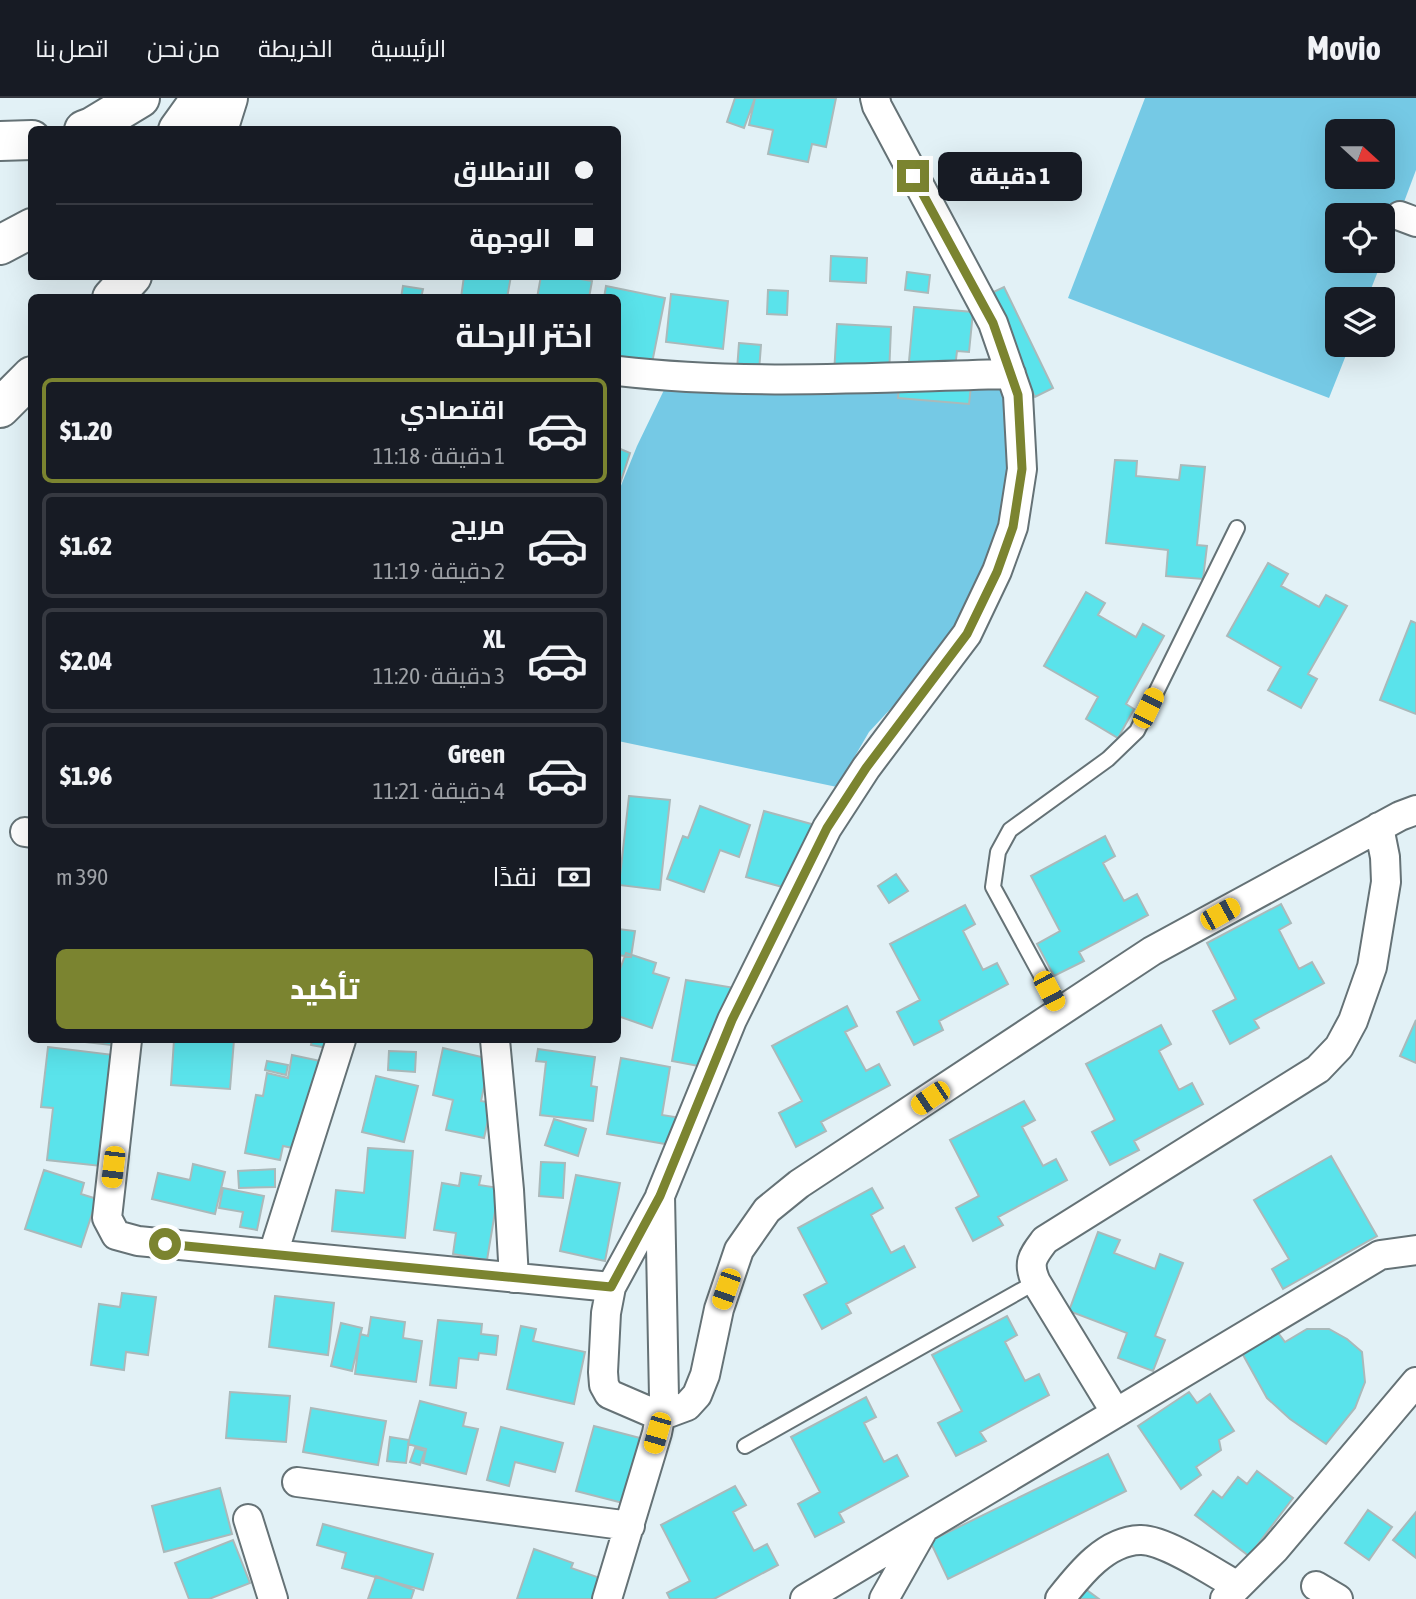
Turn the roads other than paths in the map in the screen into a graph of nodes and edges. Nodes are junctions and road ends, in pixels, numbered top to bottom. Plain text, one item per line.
1 (139, 98) edge
2 (201, 98) edge
3 (228, 98) edge
4 (875, 98) edge
5 (94, 126) edge
6 (181, 126) edge
7 (219, 126) edge
8 (0, 141) edge
9 (28, 141) edge
10 (28, 230) edge
11 (0, 245) edge
12 (128, 280) edge
13 (116, 294) edge
14 (621, 371) edge
15 (1011, 374) junction
16 (28, 380) edge
17 (0, 408) edge
18 (1237, 528) dead end
19 (1416, 810) edge
20 (1379, 827) junction
21 (1061, 1012) junction
22 (127, 1043) edge
23 (340, 1043) edge
24 (495, 1043) edge
25 (660, 1196) junction
26 (1416, 1251) edge
27 (273, 1254) junction
28 (514, 1278) junction
29 (1036, 1282) junction
30 (611, 1287) junction
31 (1416, 1382) edge
32 (1116, 1413) junction
33 (660, 1416) junction
34 (745, 1446) dead end
35 (297, 1482) dead end
36 (248, 1519) dead end
37 (630, 1526) junction
38 (924, 1528) junction
39 (1231, 1592) edge
40 (274, 1599) edge
41 (607, 1599) edge
42 (805, 1599) edge
43 (884, 1599) edge
44 (1060, 1599) edge

1 - 5 highway
2 - 6 highway
3 - 7 highway
4 - 15 street
8 - 9 highway
10 - 11 highway
12 - 13 highway
14 - 15 street
15 - 25 street
16 - 17 highway
18 - 21 lane
19 - 20 street
20 - 21 street
20 - 29 street
21 - 33 street
22 - 27 street
23 - 27 street
24 - 28 street
25 - 30 street
25 - 33 street
26 - 32 street
27 - 28 street
28 - 30 street
29 - 32 street
29 - 34 lane
30 - 33 street
31 - 39 street
32 - 38 street
33 - 37 street
35 - 37 street
36 - 40 street
37 - 41 street
38 - 42 street
38 - 43 street
39 - 44 street

